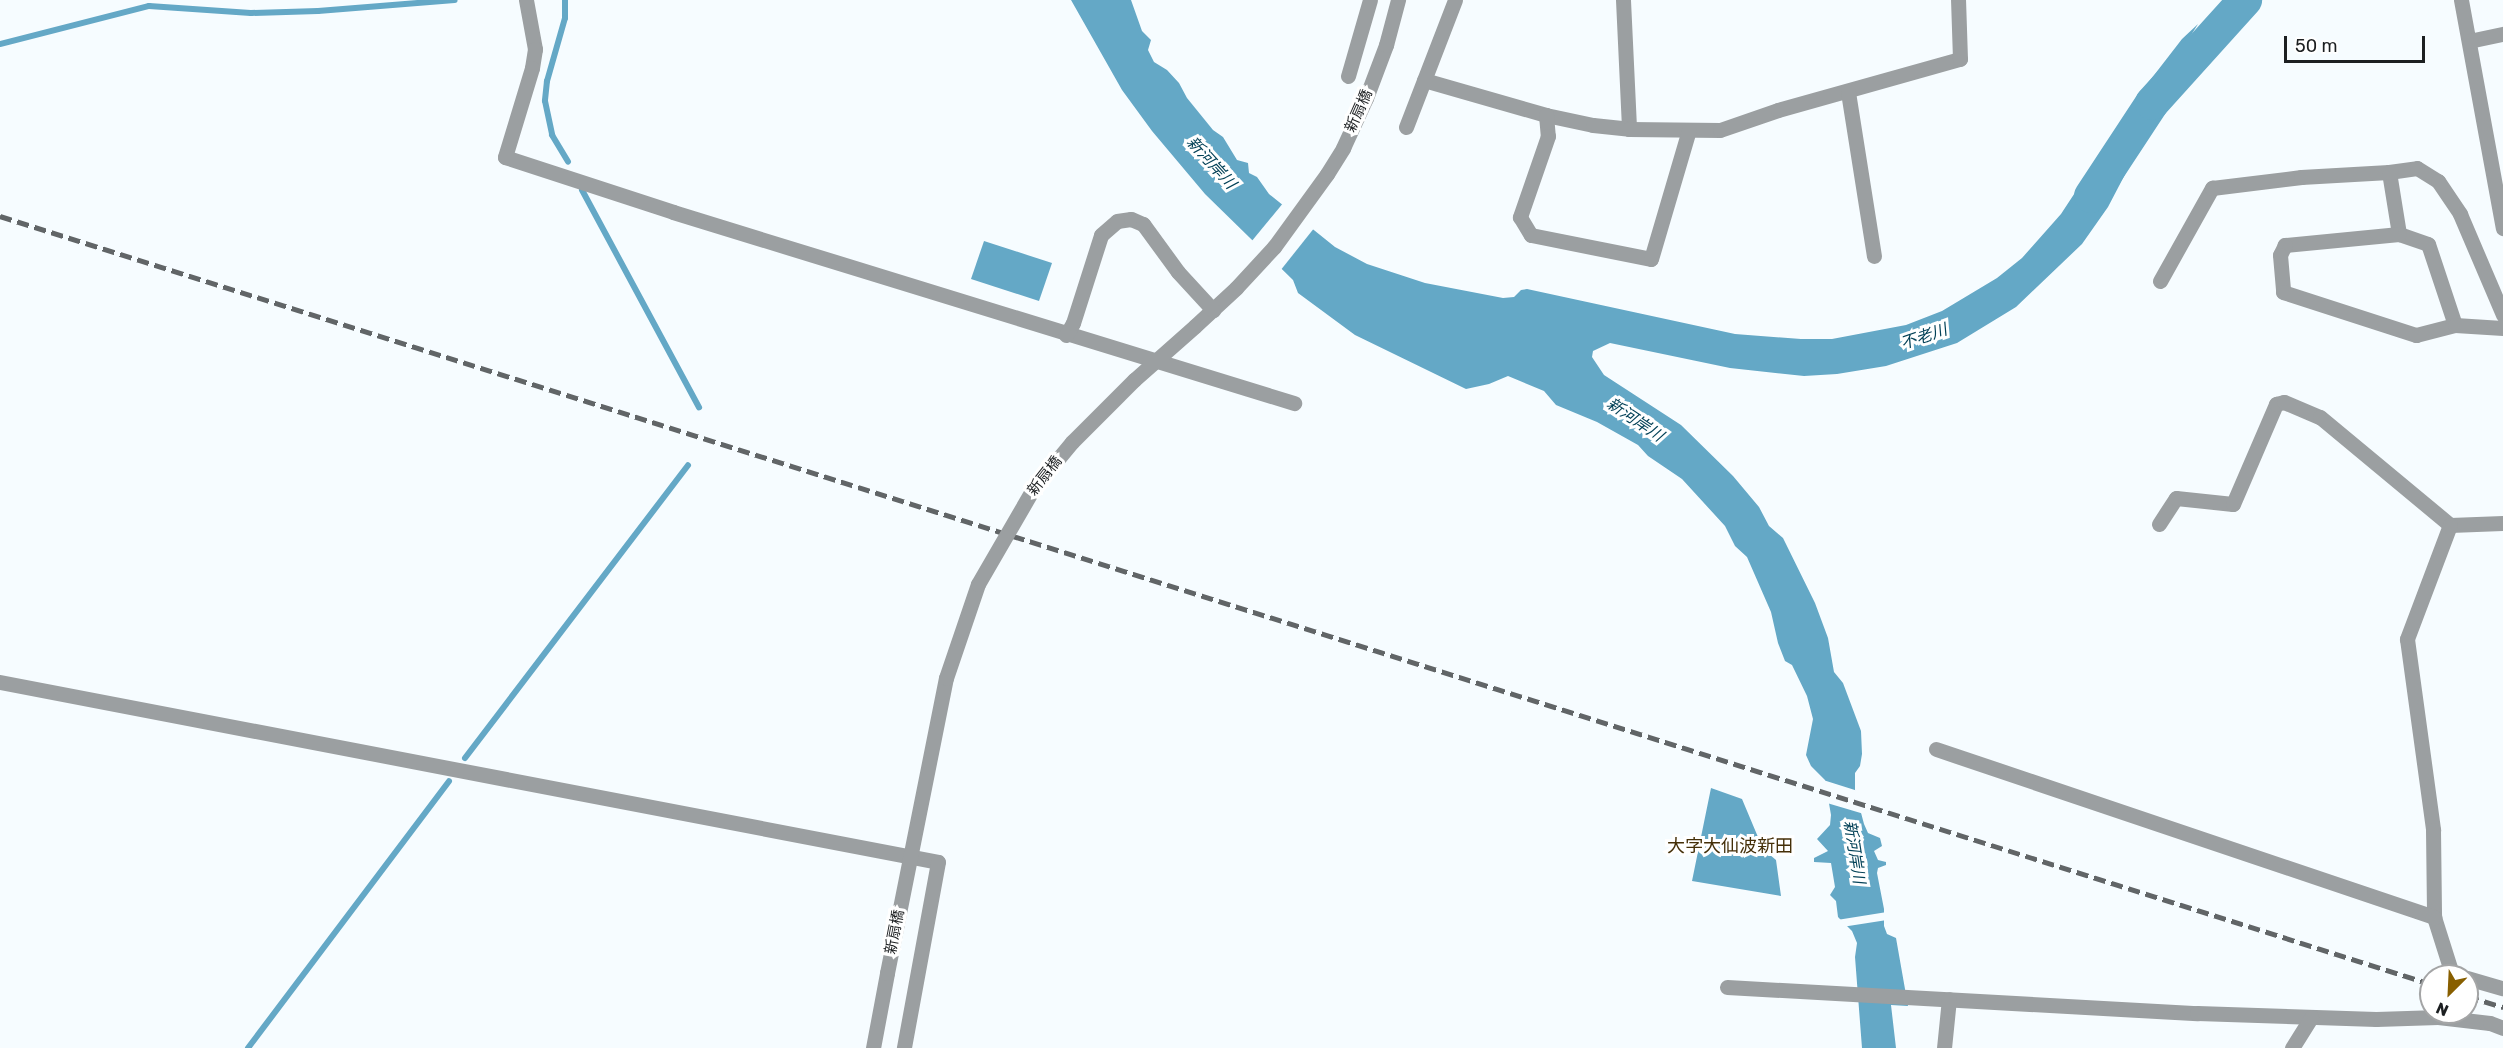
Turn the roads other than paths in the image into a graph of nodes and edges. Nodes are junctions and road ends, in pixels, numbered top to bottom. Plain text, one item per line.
1 (526, 0) edge
2 (1370, 0) edge
3 (1398, 0) edge
4 (1455, 0) edge
5 (1623, 0) edge
6 (1958, 0) edge
7 (2461, 0) edge
8 (2503, 34) edge
9 (2469, 41) junction
10 (1348, 76) dead end
11 (1424, 80) junction
12 (1848, 92) junction
13 (1546, 115) junction
14 (1406, 127) dead end
15 (1629, 129) junction
16 (1689, 130) junction
17 (2389, 172) junction
18 (2503, 228) edge
19 (2399, 234) junction
20 (1874, 256) dead end
21 (2160, 281) dead end
22 (1213, 310) junction
23 (2503, 315) edge
24 (2455, 325) junction
25 (2503, 328) edge
26 (1066, 335) junction
27 (1294, 403) dead end
28 (2503, 523) edge
29 (2159, 524) dead end
30 (2450, 525) junction
31 (0, 682) edge
32 (1936, 749) dead end
33 (2434, 917) junction
34 (2449, 964) edge
35 (2479, 981) edge
36 (1727, 987) dead end
37 (2503, 988) edge
38 (1949, 999) junction
39 (2311, 1017) junction
40 (2503, 1028) edge
41 (873, 1048) edge
42 (904, 1048) edge
43 (1944, 1048) edge
44 (2292, 1048) edge

1 - 26 street
2 - 10 street
3 - 22 street, 新扇橋
4 - 11 street
5 - 15 street
6 - 12 street
7 - 9 street
8 - 9 street
9 - 18 street
11 - 13 street
11 - 14 street
12 - 16 street
12 - 20 street
13 - 15 street
13 - 16 street
15 - 16 street
17 - 19 street
17 - 21 street
17 - 23 street
19 - 24 street
19 - 24 street
22 - 26 street
22 - 41 street, 新扇橋, bridge
24 - 25 street
26 - 27 street
28 - 30 street
29 - 30 street
30 - 33 street
31 - 42 street
32 - 33 street
33 - 34 street
35 - 37 street
36 - 38 street
38 - 39 street
38 - 43 street
39 - 40 street
39 - 44 street

